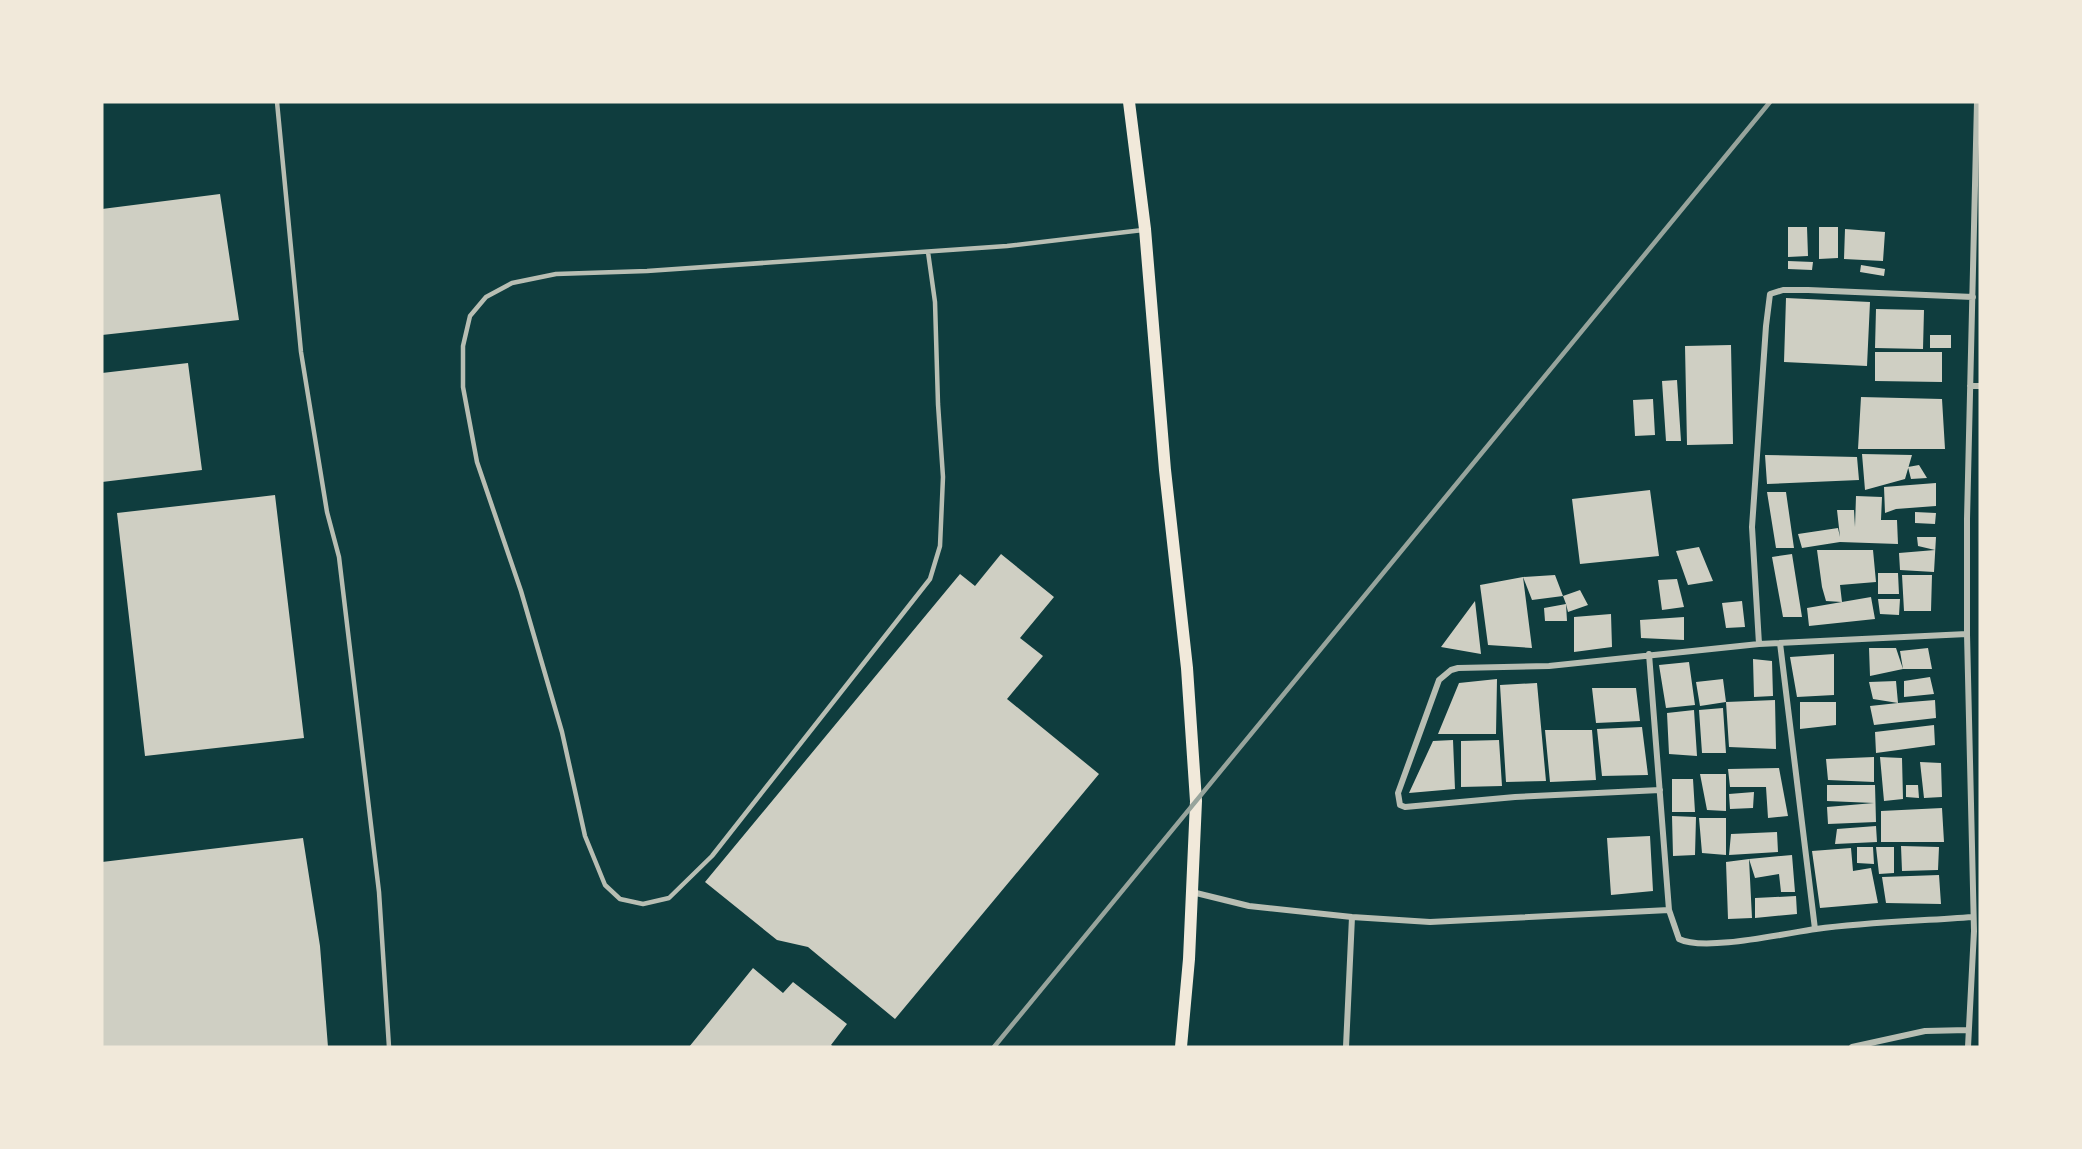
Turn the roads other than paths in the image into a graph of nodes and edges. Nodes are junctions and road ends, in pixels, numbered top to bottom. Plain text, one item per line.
1 (278, 102) edge
2 (1129, 102) edge
3 (1977, 102) edge
4 (1978, 150) edge
5 (1145, 230) junction
6 (928, 252) junction
7 (1977, 260) edge
8 (1973, 297) junction
9 (1970, 386) junction
10 (1980, 386) edge
11 (1967, 634) junction
12 (1780, 643) junction
13 (1759, 644) junction
14 (1650, 654) junction
15 (1971, 752) junction
16 (1980, 752) edge
17 (1660, 790) junction
18 (1191, 892) junction
19 (1669, 910) junction
20 (1352, 917) junction
21 (1973, 917) junction
22 (1815, 929) junction
23 (1977, 931) edge
24 (1968, 1030) junction
25 (389, 1047) edge
26 (1181, 1047) edge
27 (1346, 1047) edge
28 (1852, 1047) edge
29 (1968, 1047) edge

1 - 25 lane
2 - 5 main road
3 - 4 street
4 - 7 street
5 - 6 lane
5 - 18 main road
6 - 6 lane
7 - 8 street
8 - 9 street
8 - 13 street
9 - 10 street
9 - 11 street
11 - 12 street
11 - 15 street
12 - 13 street
12 - 22 street
13 - 14 street
14 - 17 street
14 - 17 street
15 - 16 street
15 - 21 street
17 - 19 street
18 - 20 street
18 - 26 main road
19 - 20 street
19 - 22 street
20 - 27 street
21 - 22 street
21 - 23 street
23 - 24 street
24 - 28 street
24 - 29 street

